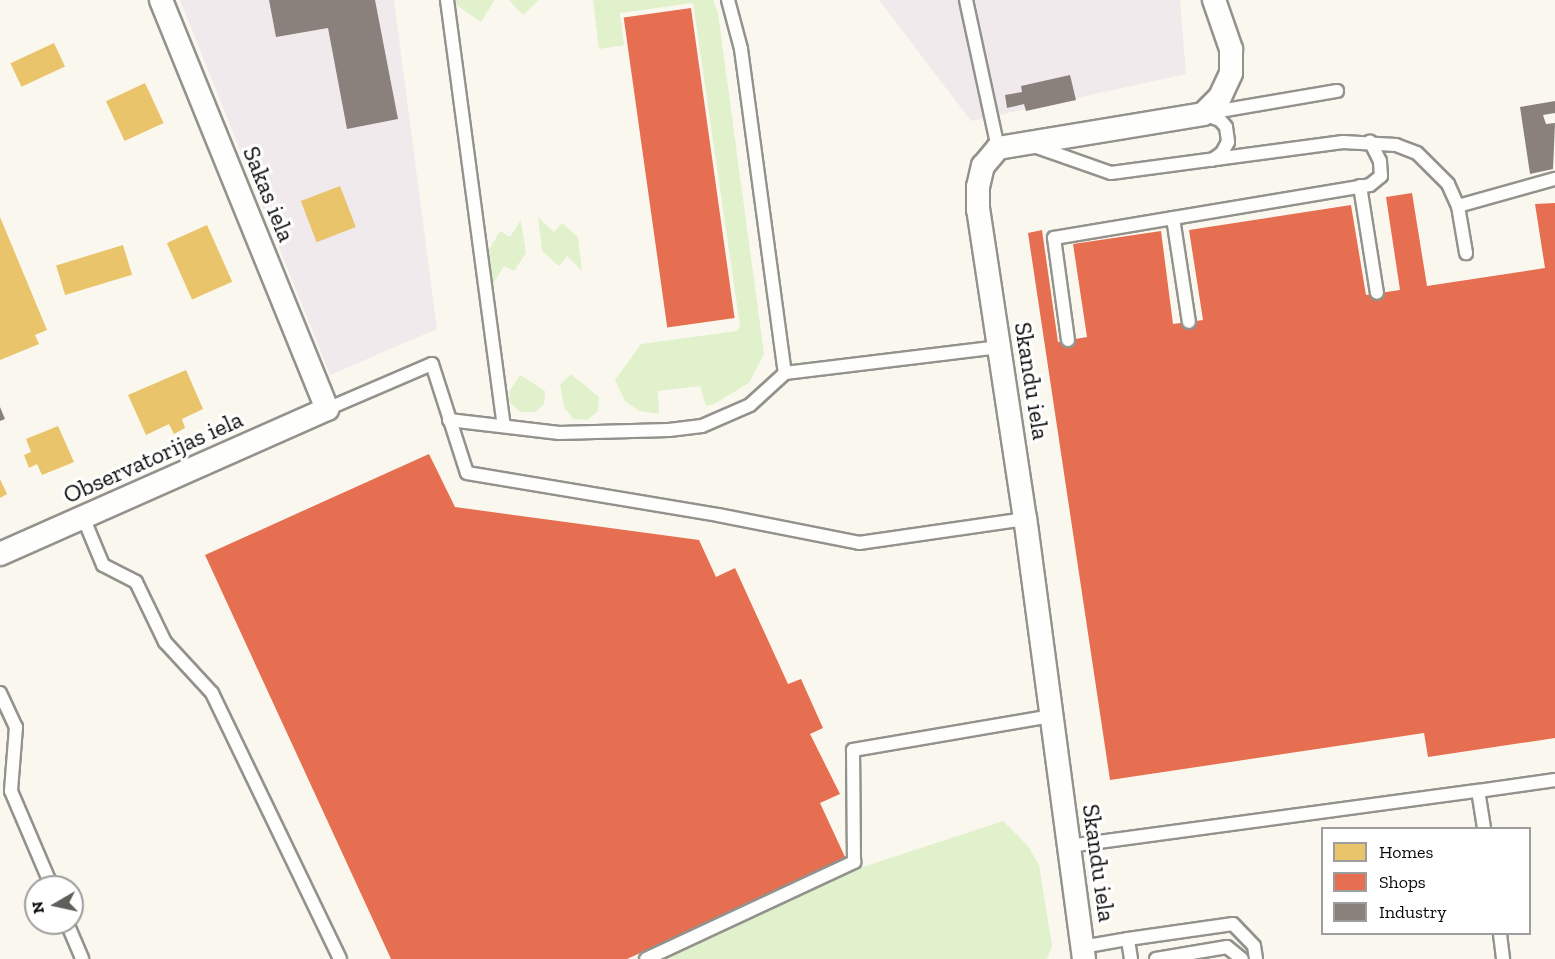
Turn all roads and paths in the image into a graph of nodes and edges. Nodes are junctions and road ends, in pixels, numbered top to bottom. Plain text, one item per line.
1 (161, 0) edge
2 (447, 0) edge
3 (728, 0) edge
4 (966, 0) edge
5 (1214, 0) edge
6 (1337, 91) dead end
7 (1203, 114) junction
8 (1370, 141) junction
9 (1024, 144) junction
10 (998, 148) junction
11 (1211, 160) junction
12 (1555, 179) edge
13 (1360, 186) junction
14 (1458, 206) junction
15 (1173, 218) junction
16 (1466, 253) dead end
17 (1377, 293) dead end
18 (1189, 322) dead end
19 (1068, 340) dead end
20 (999, 347) junction
21 (785, 373) junction
22 (327, 409) junction
23 (449, 420) junction
24 (504, 425) junction
25 (83, 517) junction
26 (1025, 519) junction
27 (0, 554) edge
28 (0, 693) edge
29 (1052, 716) junction
30 (1555, 780) edge
31 (1478, 791) junction
32 (1484, 827) edge
33 (1070, 846) junction
34 (47, 875) edge
35 (72, 935) edge
36 (1500, 935) edge
37 (1128, 939) junction
38 (1083, 953) edge
39 (82, 959) edge
40 (339, 959) edge
41 (646, 959) edge
42 (1131, 959) edge
43 (1156, 959) edge
44 (1242, 959) edge
45 (1256, 959) edge
46 (1503, 959) edge

1 - 22 street, Sakas iela
2 - 24 lane
3 - 21 lane
4 - 10 lane
5 - 7 street
6 - 7 lane
7 - 9 street
7 - 11 lane
8 - 11 lane
8 - 13 lane
8 - 14 lane
9 - 10 street
9 - 11 lane
10 - 20 street, Skandu iela
12 - 14 lane
13 - 15 lane
13 - 17 lane
14 - 16 lane
15 - 18 lane
15 - 19 lane
20 - 21 lane
20 - 26 street, Skandu iela
21 - 24 lane
22 - 23 lane
22 - 25 street, Observatorijas iela
23 - 24 lane
23 - 26 lane
25 - 27 street, Observatorijas iela
25 - 40 lane
26 - 29 street, Skandu iela
28 - 34 lane
29 - 33 street, Skandu iela
29 - 41 lane
30 - 31 lane
31 - 32 lane
31 - 33 lane
33 - 38 street, Skandu iela
35 - 39 lane
36 - 46 lane
37 - 38 lane
37 - 42 lane
37 - 45 lane
43 - 44 lane

